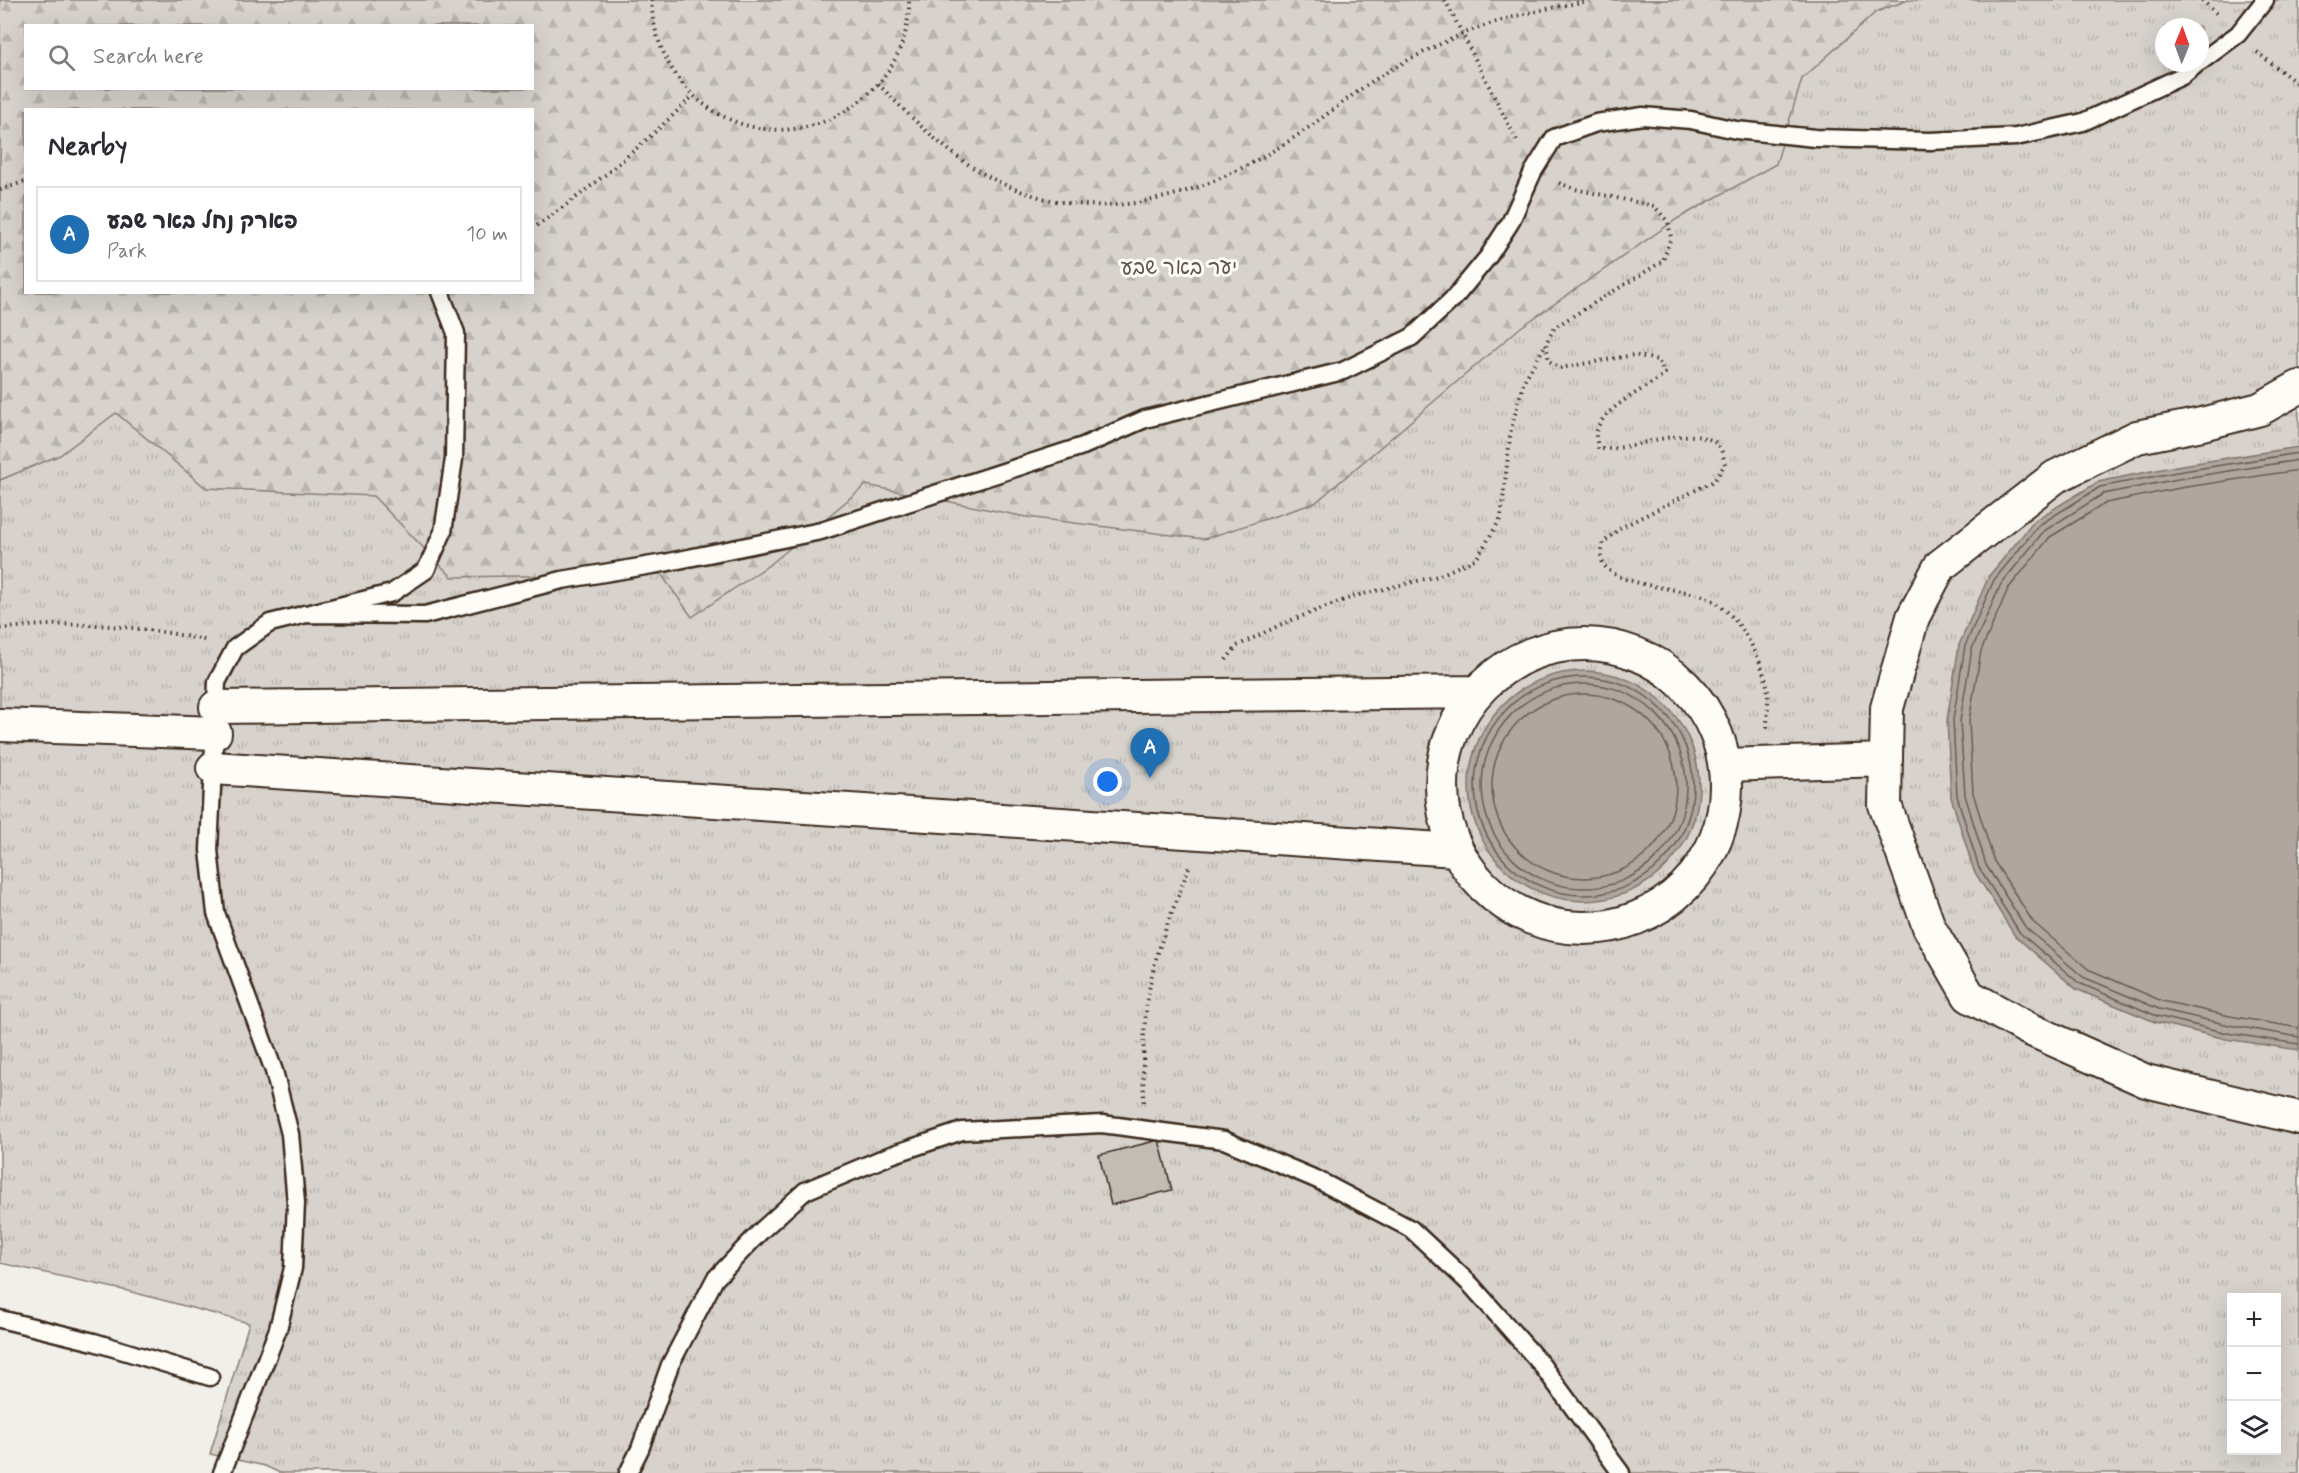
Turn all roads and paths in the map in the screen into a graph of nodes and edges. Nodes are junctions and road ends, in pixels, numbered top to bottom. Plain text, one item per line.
1 (651, 0) edge
2 (909, 0) edge
3 (1445, 0) edge
4 (1593, 0) edge
5 (2265, 0) edge
6 (1462, 35) junction
7 (2209, 55) edge
8 (2187, 72) edge
9 (878, 84) junction
10 (693, 96) junction
11 (1533, 172) junction
12 (24, 182) edge
13 (0, 190) edge
14 (534, 228) edge
15 (441, 294) edge
16 (1546, 343) junction
17 (2299, 387) edge
18 (304, 614) junction
19 (0, 629) edge
20 (235, 648) junction
21 (1477, 692) junction
22 (1196, 696) junction
23 (215, 720) junction
24 (0, 726) edge
25 (1886, 760) junction
26 (1767, 764) junction
27 (1725, 765) junction
28 (213, 768) junction
29 (1201, 833) junction
30 (1456, 850) junction
31 (2299, 1118) edge
32 (1143, 1129) junction
33 (0, 1319) edge
34 (210, 1377) dead end
35 (222, 1473) edge
36 (627, 1473) edge
37 (1621, 1473) edge

1 - 10 path
2 - 9 path
3 - 6 path
4 - 6 path
5 - 7 lane
6 - 9 path
6 - 11 path
8 - 11 lane
9 - 10 path
10 - 14 path
11 - 16 path
11 - 18 lane
12 - 13 path
15 - 18 lane
16 - 22 path
16 - 26 path
17 - 25 street
18 - 20 lane
19 - 20 path
20 - 23 lane
21 - 22 street
21 - 27 street
21 - 30 street
22 - 23 street
23 - 24 street
23 - 28 lane
25 - 26 street
25 - 31 street
26 - 27 street
27 - 30 street
28 - 29 street
28 - 35 lane
29 - 30 street
29 - 32 path
32 - 36 lane
32 - 37 lane
33 - 34 lane

